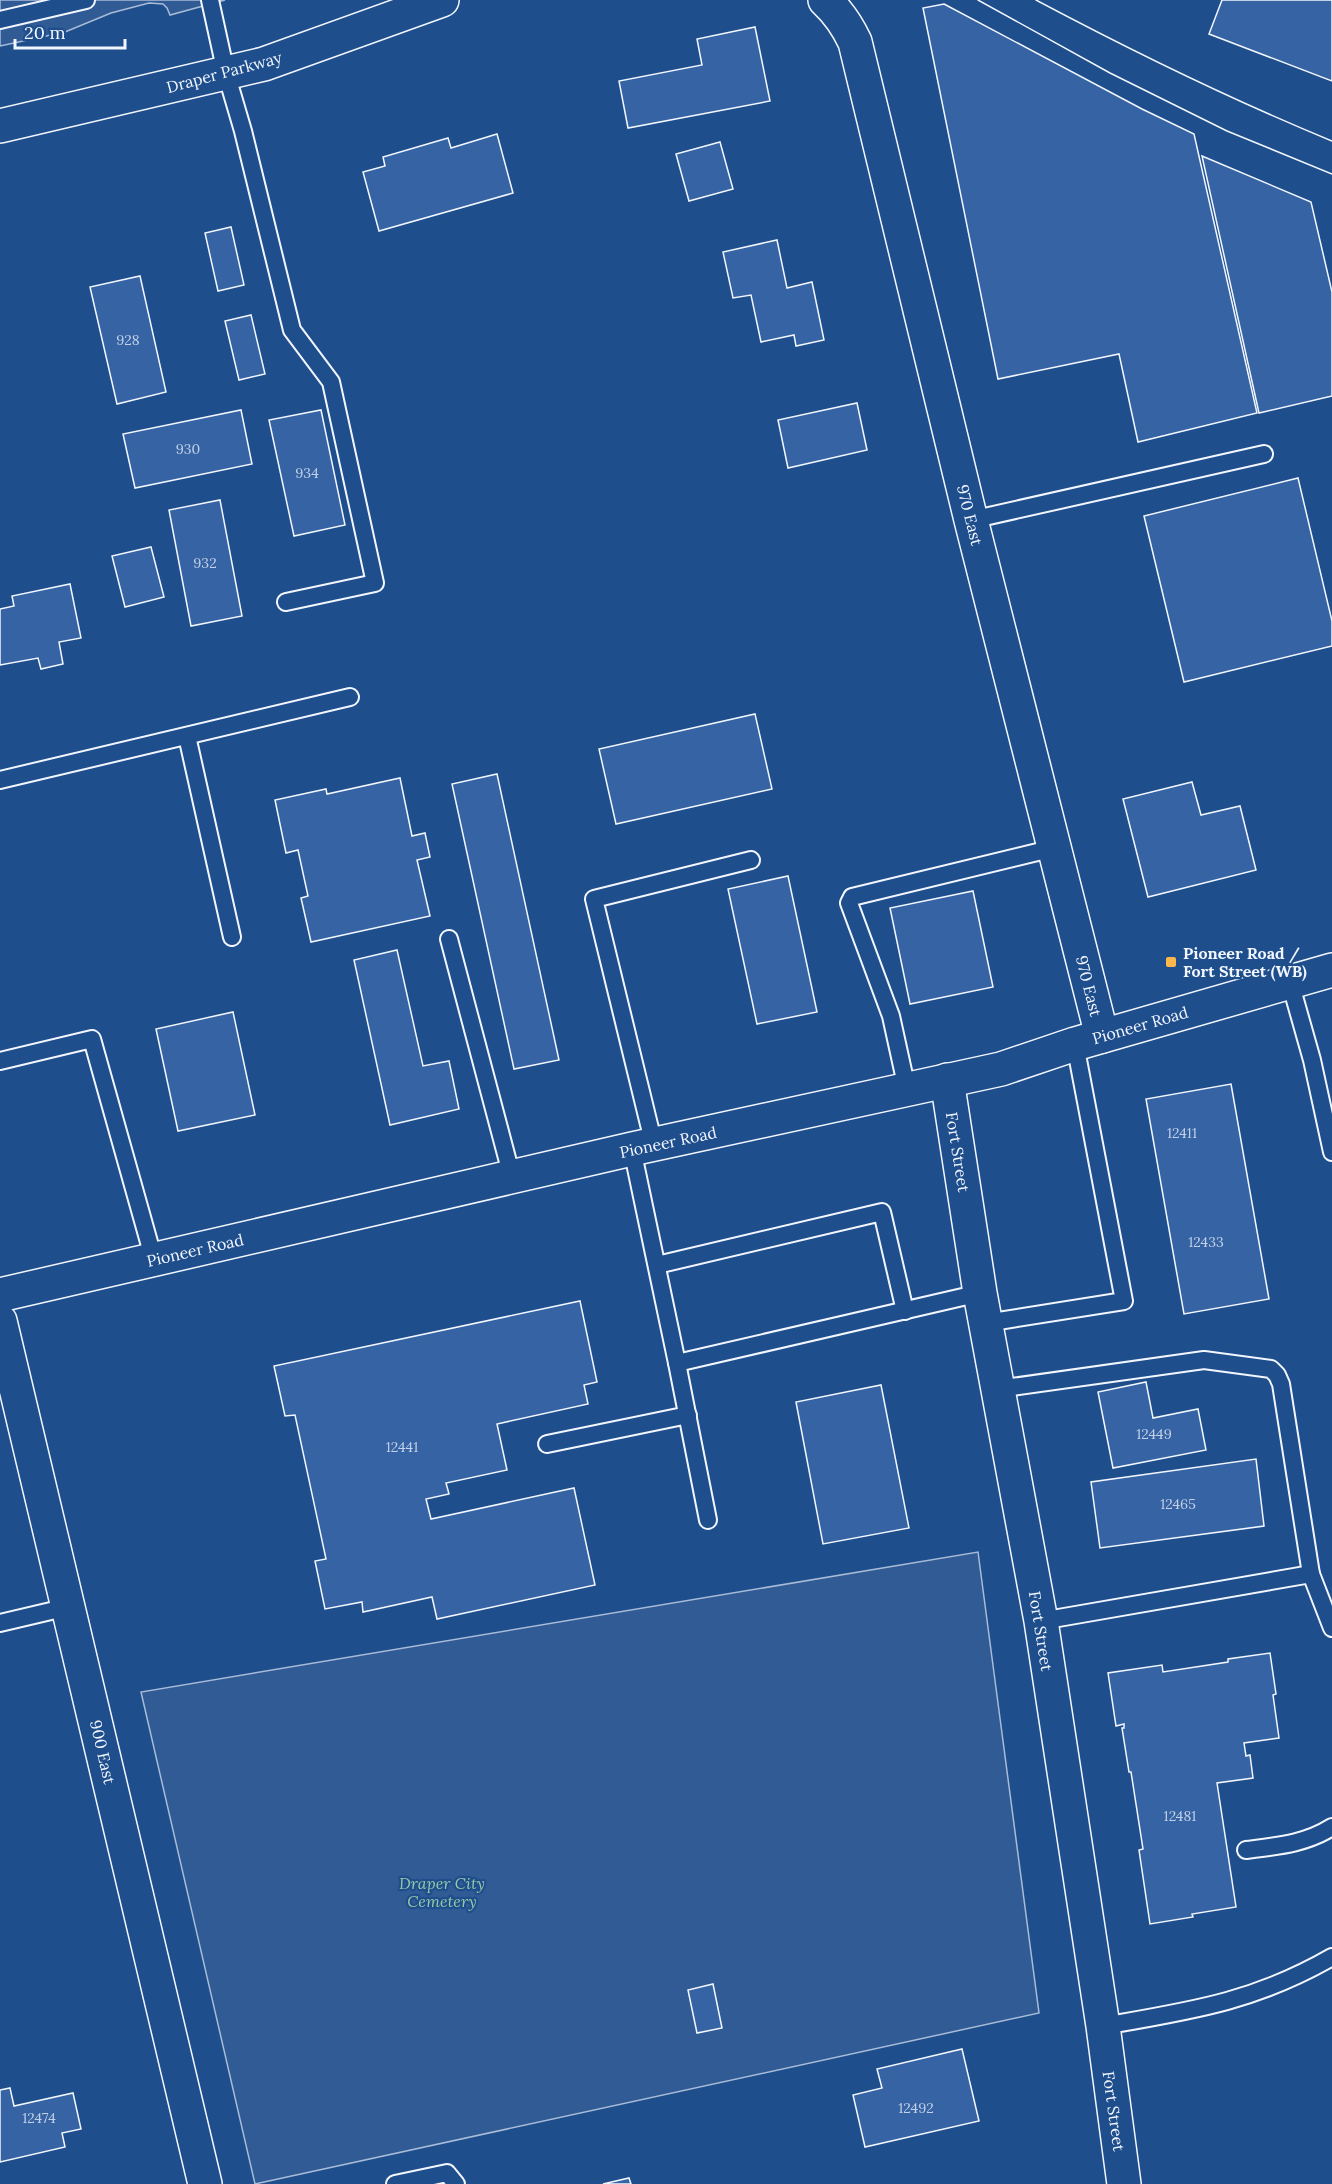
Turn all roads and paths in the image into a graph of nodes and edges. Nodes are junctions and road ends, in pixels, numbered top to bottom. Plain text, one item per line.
1 (86, 0) edge
2 (210, 0) edge
3 (442, 0) edge
4 (831, 6) edge
5 (0, 20) edge
6 (226, 73) junction
7 (0, 126) edge
8 (1264, 454) dead end
9 (970, 520) junction
10 (286, 602) dead end
11 (350, 697) dead end
12 (187, 736) junction
13 (0, 780) edge
14 (1054, 848) junction
15 (751, 860) dead end
16 (232, 937) dead end
17 (449, 939) dead end
18 (1332, 970) edge
19 (1290, 982) junction
20 (1089, 1040) junction
21 (0, 1061) edge
22 (947, 1080) junction
23 (907, 1089) junction
24 (643, 1147) junction
25 (1332, 1152) edge
26 (512, 1177) junction
27 (154, 1260) junction
28 (657, 1265) junction
29 (0, 1295) edge
30 (983, 1308) junction
31 (905, 1311) junction
32 (0, 1321) edge
33 (677, 1363) junction
34 (998, 1389) junction
35 (688, 1415) junction
36 (547, 1444) dead end
37 (708, 1520) dead end
38 (1311, 1574) junction
39 (68, 1608) junction
40 (1041, 1621) junction
41 (0, 1623) edge
42 (1332, 1628) edge
43 (1332, 1827) edge
44 (1246, 1850) dead end
45 (1332, 1957) edge
46 (1102, 2026) junction
47 (205, 2184) edge
48 (395, 2184) edge
49 (456, 2184) edge
50 (1124, 2184) edge

1 - 5 lane
2 - 6 lane
3 - 6 street, Draper Parkway
4 - 9 street, 970 East
6 - 7 street, Draper Parkway
6 - 10 lane
8 - 9 lane
9 - 14 street, 970 East
11 - 12 lane
12 - 13 lane
12 - 16 lane
14 - 20 street, 970 East
14 - 23 lane
15 - 24 lane
17 - 26 lane
18 - 19 street, Pioneer Road
19 - 20 street, Pioneer Road
19 - 25 lane
20 - 22 street, Pioneer Road
20 - 30 lane
21 - 27 lane
22 - 23 street, Pioneer Road
22 - 30 street, Fort Street
23 - 24 street, Pioneer Road
24 - 26 street, Pioneer Road
24 - 28 lane
26 - 27 street, Pioneer Road
27 - 29 street, Pioneer Road
28 - 31 lane
28 - 33 lane
30 - 31 lane
30 - 34 street, Fort Street
31 - 33 lane
32 - 39 street, 900 East
33 - 35 lane
34 - 38 lane
34 - 40 street, Fort Street
35 - 36 lane
35 - 37 lane
38 - 40 lane
38 - 42 lane
39 - 41 lane
39 - 47 street, 900 East
40 - 46 street, Fort Street
43 - 44 lane
45 - 46 lane
46 - 50 street, Fort Street
48 - 49 lane

